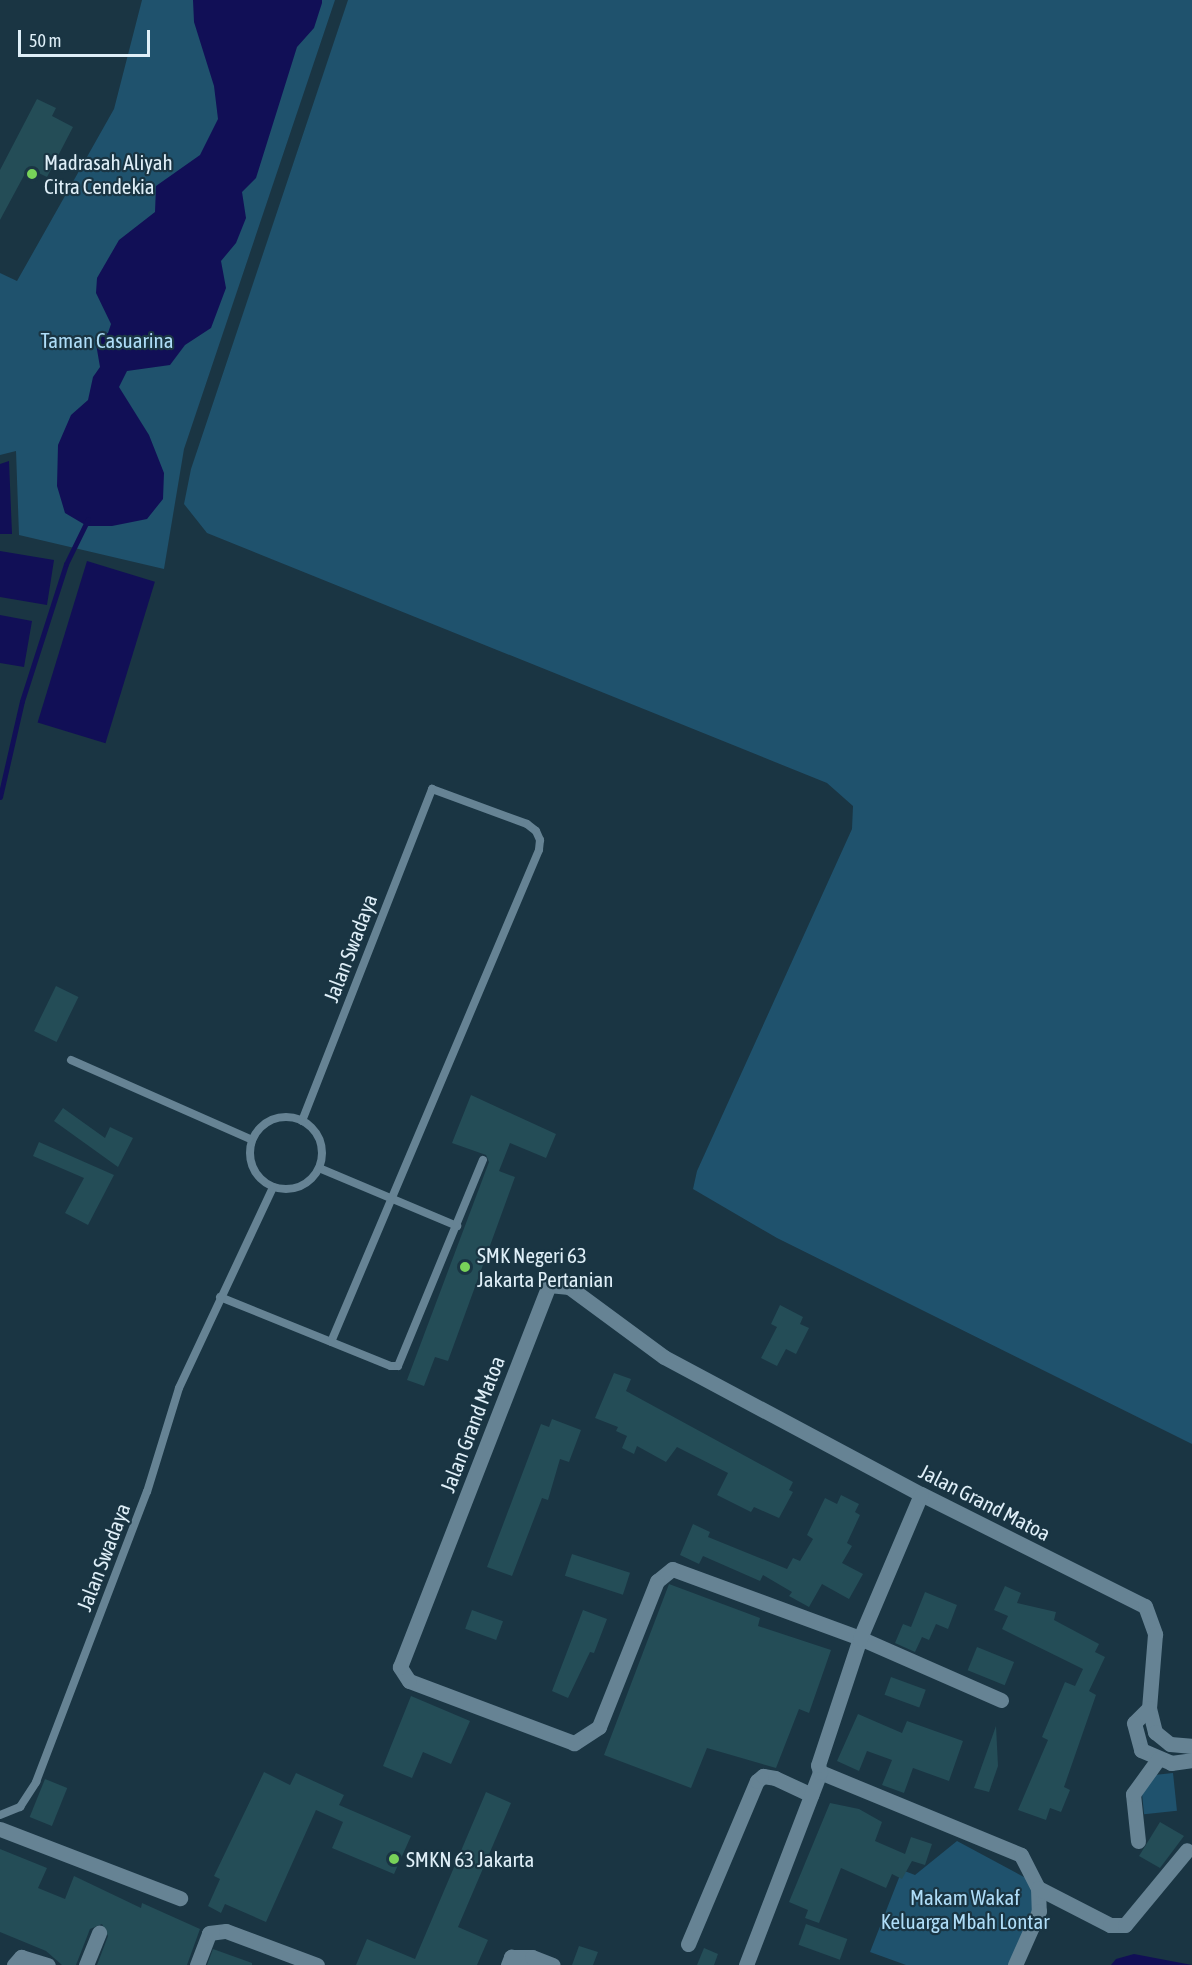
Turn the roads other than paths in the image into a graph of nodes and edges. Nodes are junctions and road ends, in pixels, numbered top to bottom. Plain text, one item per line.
1 (71, 1060) dead end
2 (302, 1121) junction
3 (252, 1140) junction
4 (483, 1160) dead end
5 (319, 1168) junction
6 (273, 1187) junction
7 (390, 1198) junction
8 (457, 1226) junction
9 (220, 1297) junction
10 (331, 1342) junction
11 (921, 1494) junction
12 (860, 1638) junction
13 (1001, 1700) dead end
14 (1149, 1708) junction
15 (1192, 1746) edge
16 (1160, 1758) junction
17 (1192, 1761) edge
18 (820, 1772) junction
19 (811, 1795) junction
20 (0, 1815) edge
21 (0, 1829) edge
22 (1138, 1841) dead end
23 (1187, 1850) dead end
24 (1038, 1888) junction
25 (180, 1898) dead end
26 (99, 1933) dead end
27 (688, 1944) dead end
28 (14, 1965) edge
29 (48, 1965) edge
30 (86, 1965) edge
31 (197, 1965) edge
32 (317, 1965) edge
33 (508, 1965) edge
34 (553, 1965) edge
35 (746, 1965) edge
36 (1016, 1965) edge

1 - 3 lane
2 - 3 lane
2 - 5 lane
2 - 7 lane, Jalan Swadaya
3 - 6 lane
4 - 8 lane
5 - 6 lane
5 - 7 lane
6 - 9 lane, Jalan Swadaya
7 - 8 lane
7 - 10 lane
8 - 10 lane
9 - 10 lane
9 - 20 lane, Jalan Swadaya
11 - 12 street
11 - 12 street, Jalan Grand Matoa
11 - 14 street, Jalan Grand Matoa
12 - 13 street, Jalan Grand Matoa
12 - 18 street
14 - 15 street, Jalan Grand Matoa
14 - 16 street
16 - 17 street
16 - 22 street
18 - 19 street
18 - 24 street
19 - 27 street
19 - 35 street
21 - 25 street
23 - 24 street
24 - 36 street
26 - 30 street
28 - 29 street
31 - 32 street
33 - 34 street

